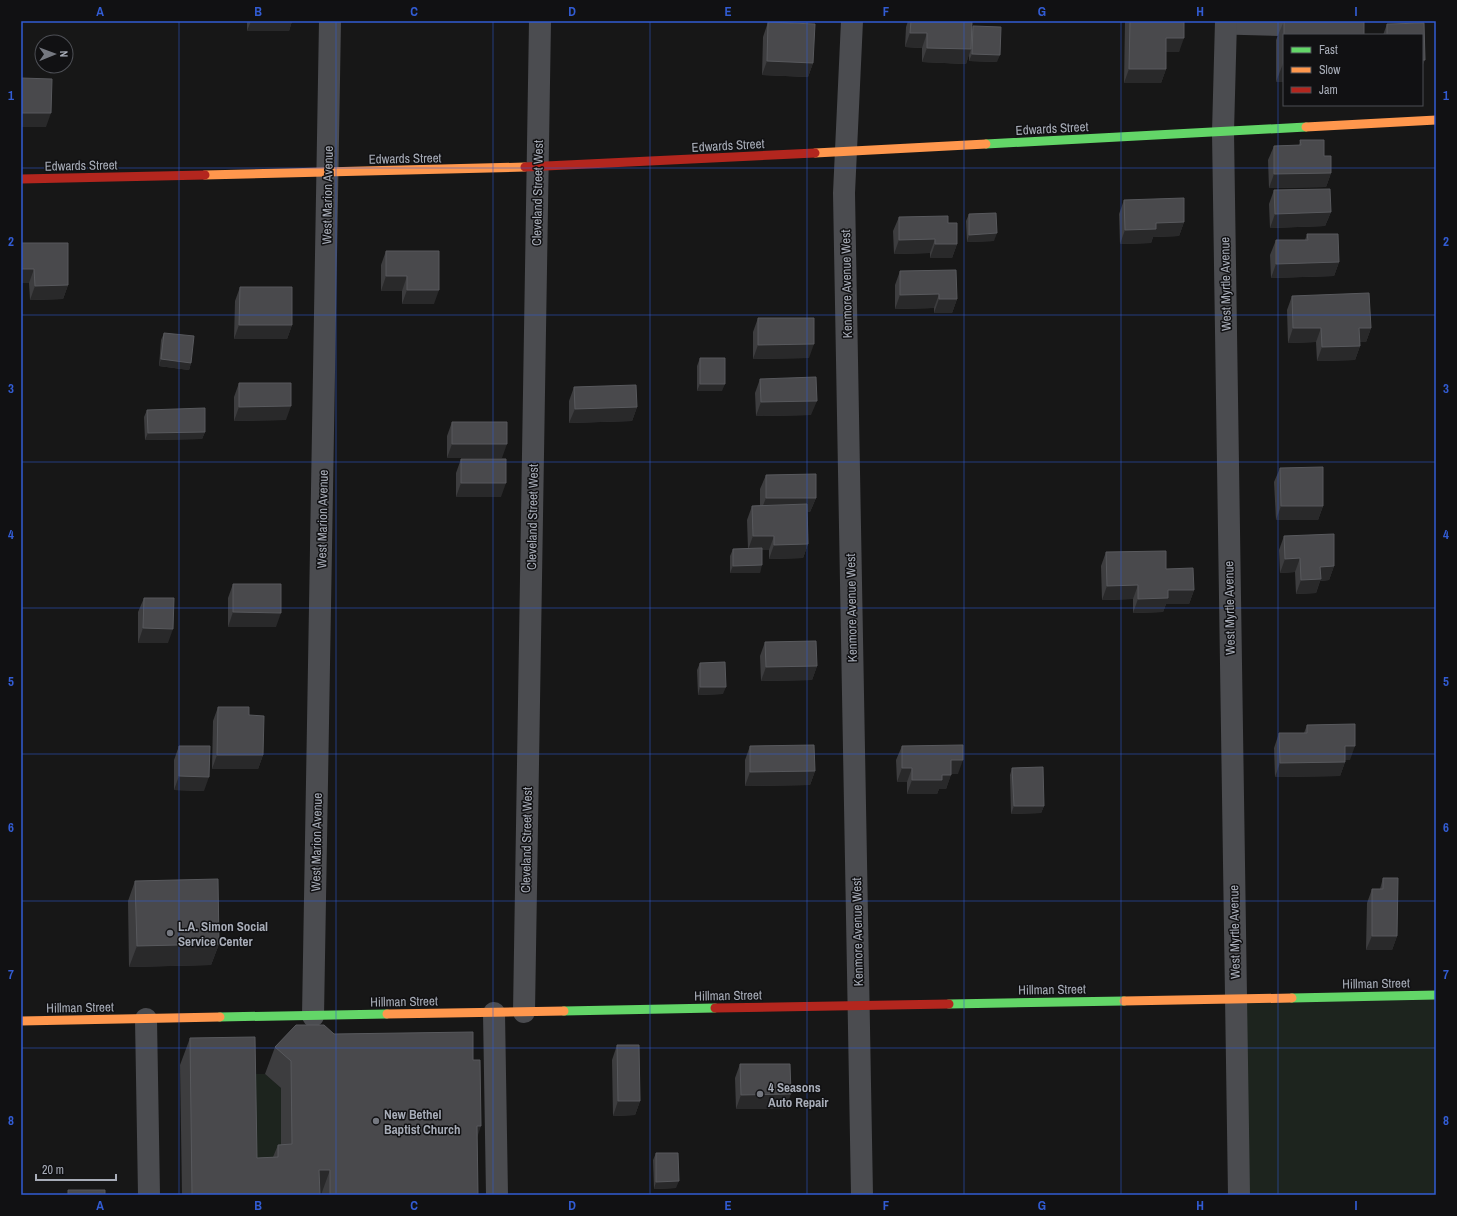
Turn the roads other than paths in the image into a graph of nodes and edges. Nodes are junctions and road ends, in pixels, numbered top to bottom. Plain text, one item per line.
1 (330, 21) edge
2 (540, 21) edge
3 (852, 21) edge
4 (1226, 24) edge
5 (1317, 29) edge
6 (1436, 120) edge
7 (1223, 132) junction
8 (846, 152) junction
9 (538, 167) junction
10 (327, 173) junction
11 (21, 179) edge
12 (1436, 995) edge
13 (1235, 999) junction
14 (858, 1006) junction
15 (524, 1012) junction
16 (494, 1013) junction
17 (313, 1016) junction
18 (146, 1019) junction
19 (21, 1022) edge
20 (150, 1195) edge
21 (496, 1195) edge
22 (862, 1195) edge
23 (1239, 1195) edge

1 - 10 street, West Marion Avenue
2 - 9 street, Cleveland Street West
3 - 8 street, Kenmore Avenue West
4 - 5 lane
4 - 7 street, West Myrtle Avenue
6 - 7 street, Edwards Street
7 - 8 street, Edwards Street
7 - 13 street, West Myrtle Avenue
8 - 9 street, Edwards Street
8 - 14 street, Kenmore Avenue West
9 - 10 street, Edwards Street
9 - 15 street, Cleveland Street West
10 - 11 street, Edwards Street
10 - 17 street, West Marion Avenue
12 - 13 street, Hillman Street
13 - 14 street, Hillman Street
13 - 23 street, West Myrtle Avenue
14 - 15 street, Hillman Street
14 - 22 street, Kenmore Avenue West
15 - 16 street, Hillman Street
16 - 17 street, Hillman Street
16 - 21 street
17 - 18 street, Hillman Street
18 - 19 street, Hillman Street
18 - 20 street

